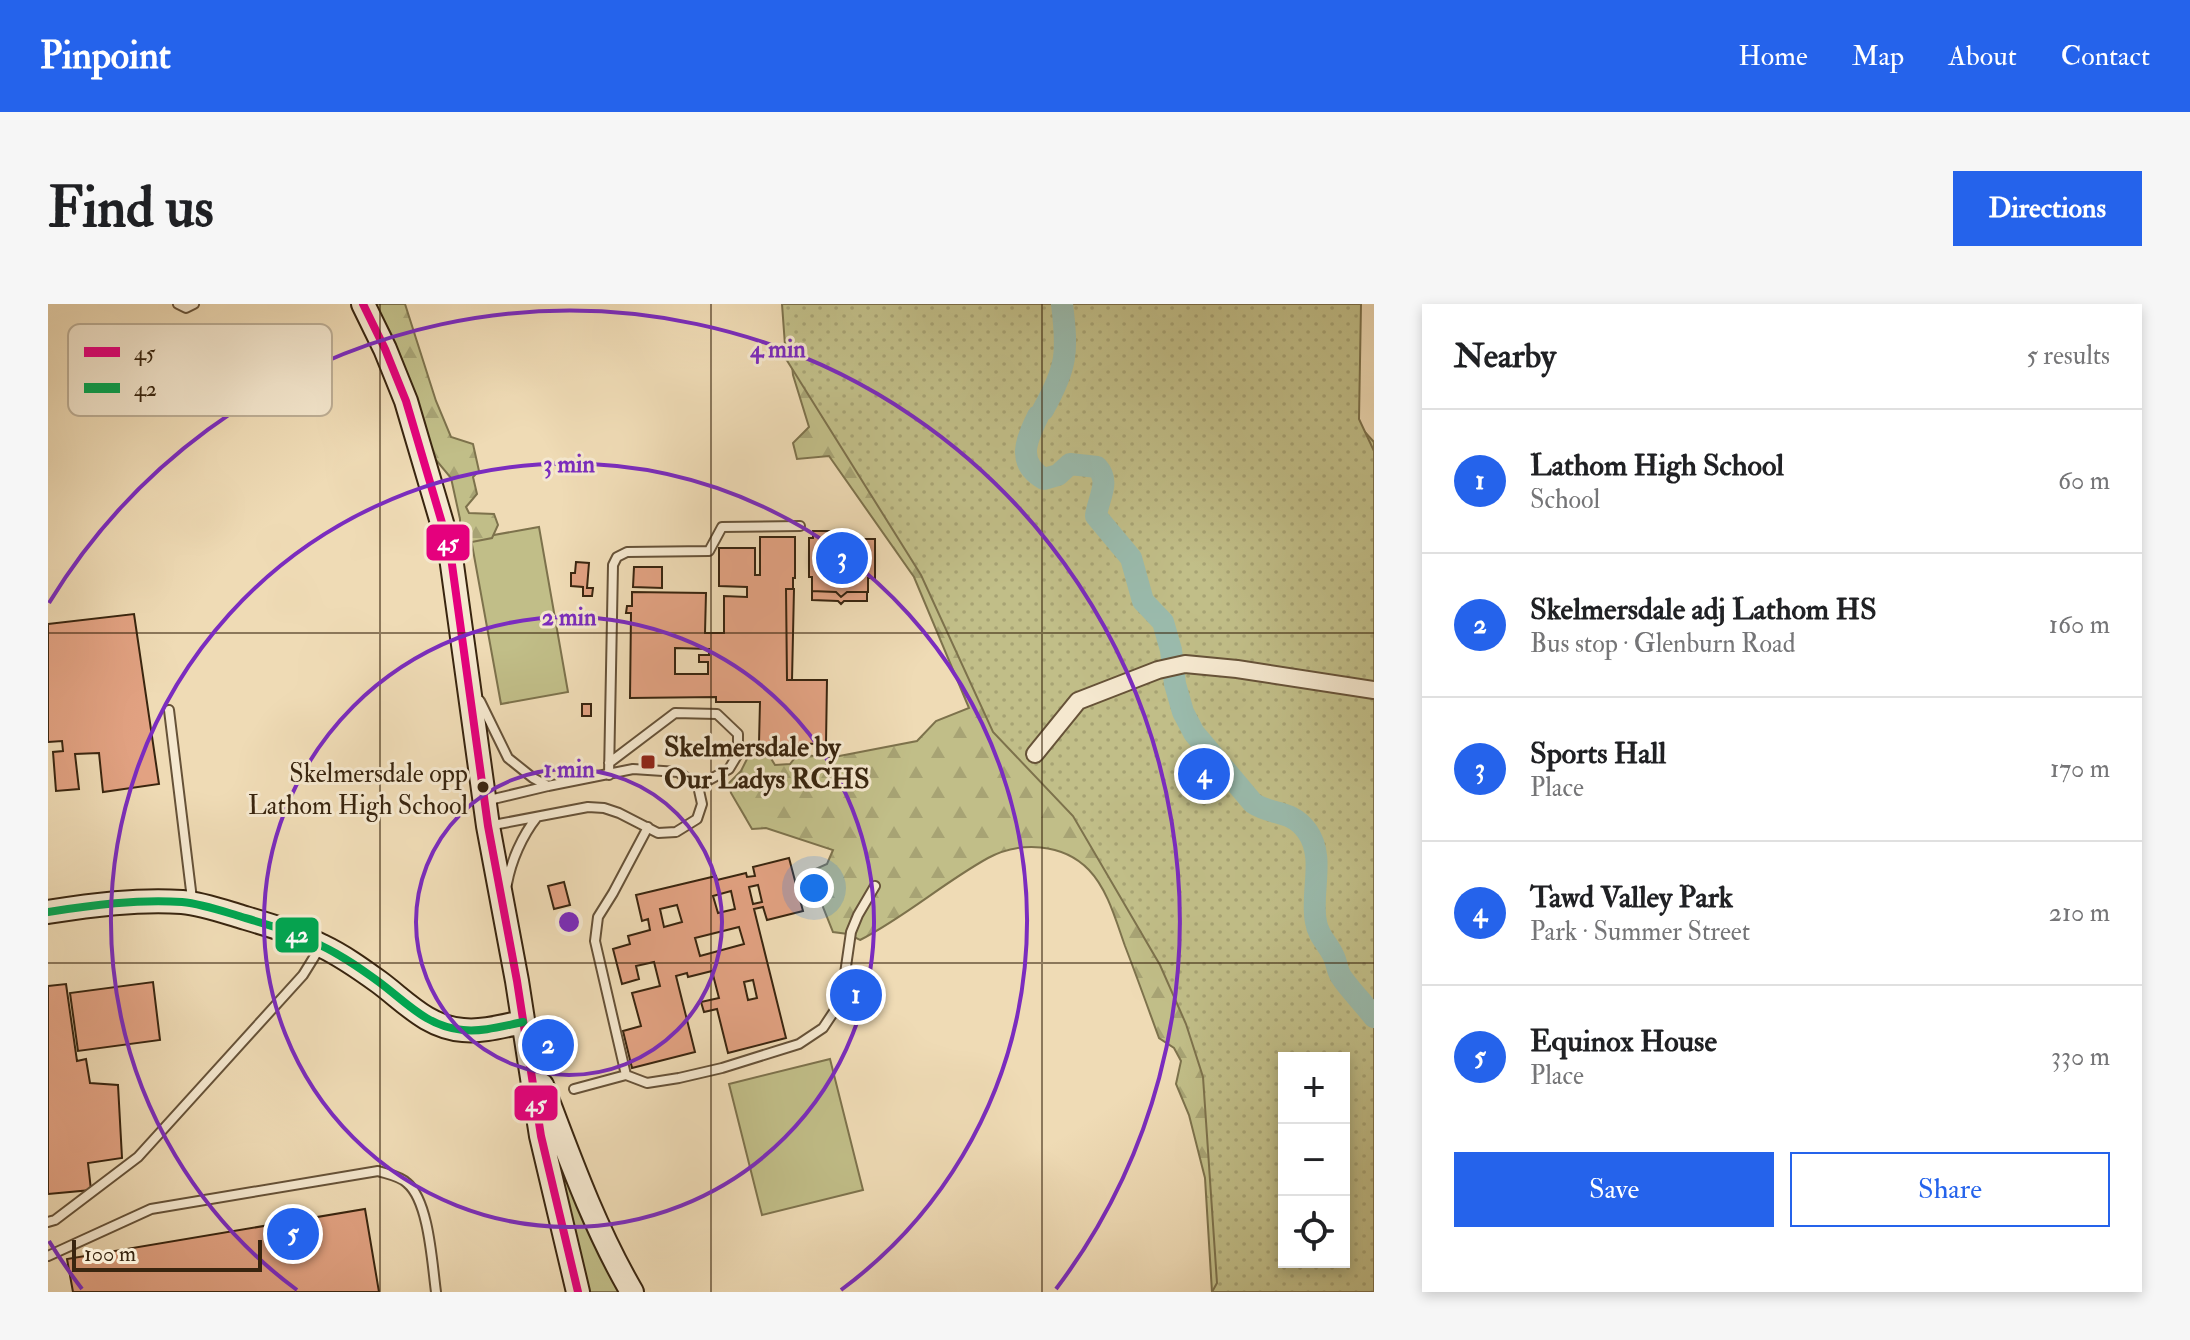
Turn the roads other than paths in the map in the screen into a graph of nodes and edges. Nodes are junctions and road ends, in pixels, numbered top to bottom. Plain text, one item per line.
1 (178, 304) edge
2 (194, 304) edge
3 (363, 304) edge
4 (800, 526) dead end
5 (467, 675) junction
6 (1374, 690) edge
7 (169, 710) dead end
8 (1035, 754) dead end
9 (609, 763) junction
10 (609, 775) junction
11 (548, 786) junction
12 (698, 786) junction
13 (485, 802) junction
14 (537, 816) junction
15 (488, 826) junction
16 (648, 827) junction
17 (875, 886) dead end
18 (192, 904) junction
19 (503, 911) junction
20 (48, 912) edge
21 (322, 946) junction
22 (525, 1033) junction
23 (626, 1075) junction
24 (574, 1089) dead end
25 (48, 1222) edge
26 (48, 1256) edge
27 (436, 1292) edge
28 (578, 1292) edge
29 (632, 1292) edge

1 - 2 lane
3 - 5 street
4 - 9 lane
5 - 11 lane
5 - 13 street
6 - 8 street
7 - 18 lane
9 - 10 lane
9 - 12 lane
10 - 11 lane
10 - 12 lane
11 - 13 lane
12 - 16 lane
13 - 15 street
14 - 15 lane
14 - 16 lane
14 - 19 lane
15 - 19 street
16 - 23 lane
17 - 23 lane
18 - 20 street
18 - 21 street
19 - 22 street
21 - 22 street
21 - 25 lane
22 - 28 street
22 - 29 street
23 - 24 lane
26 - 27 lane

